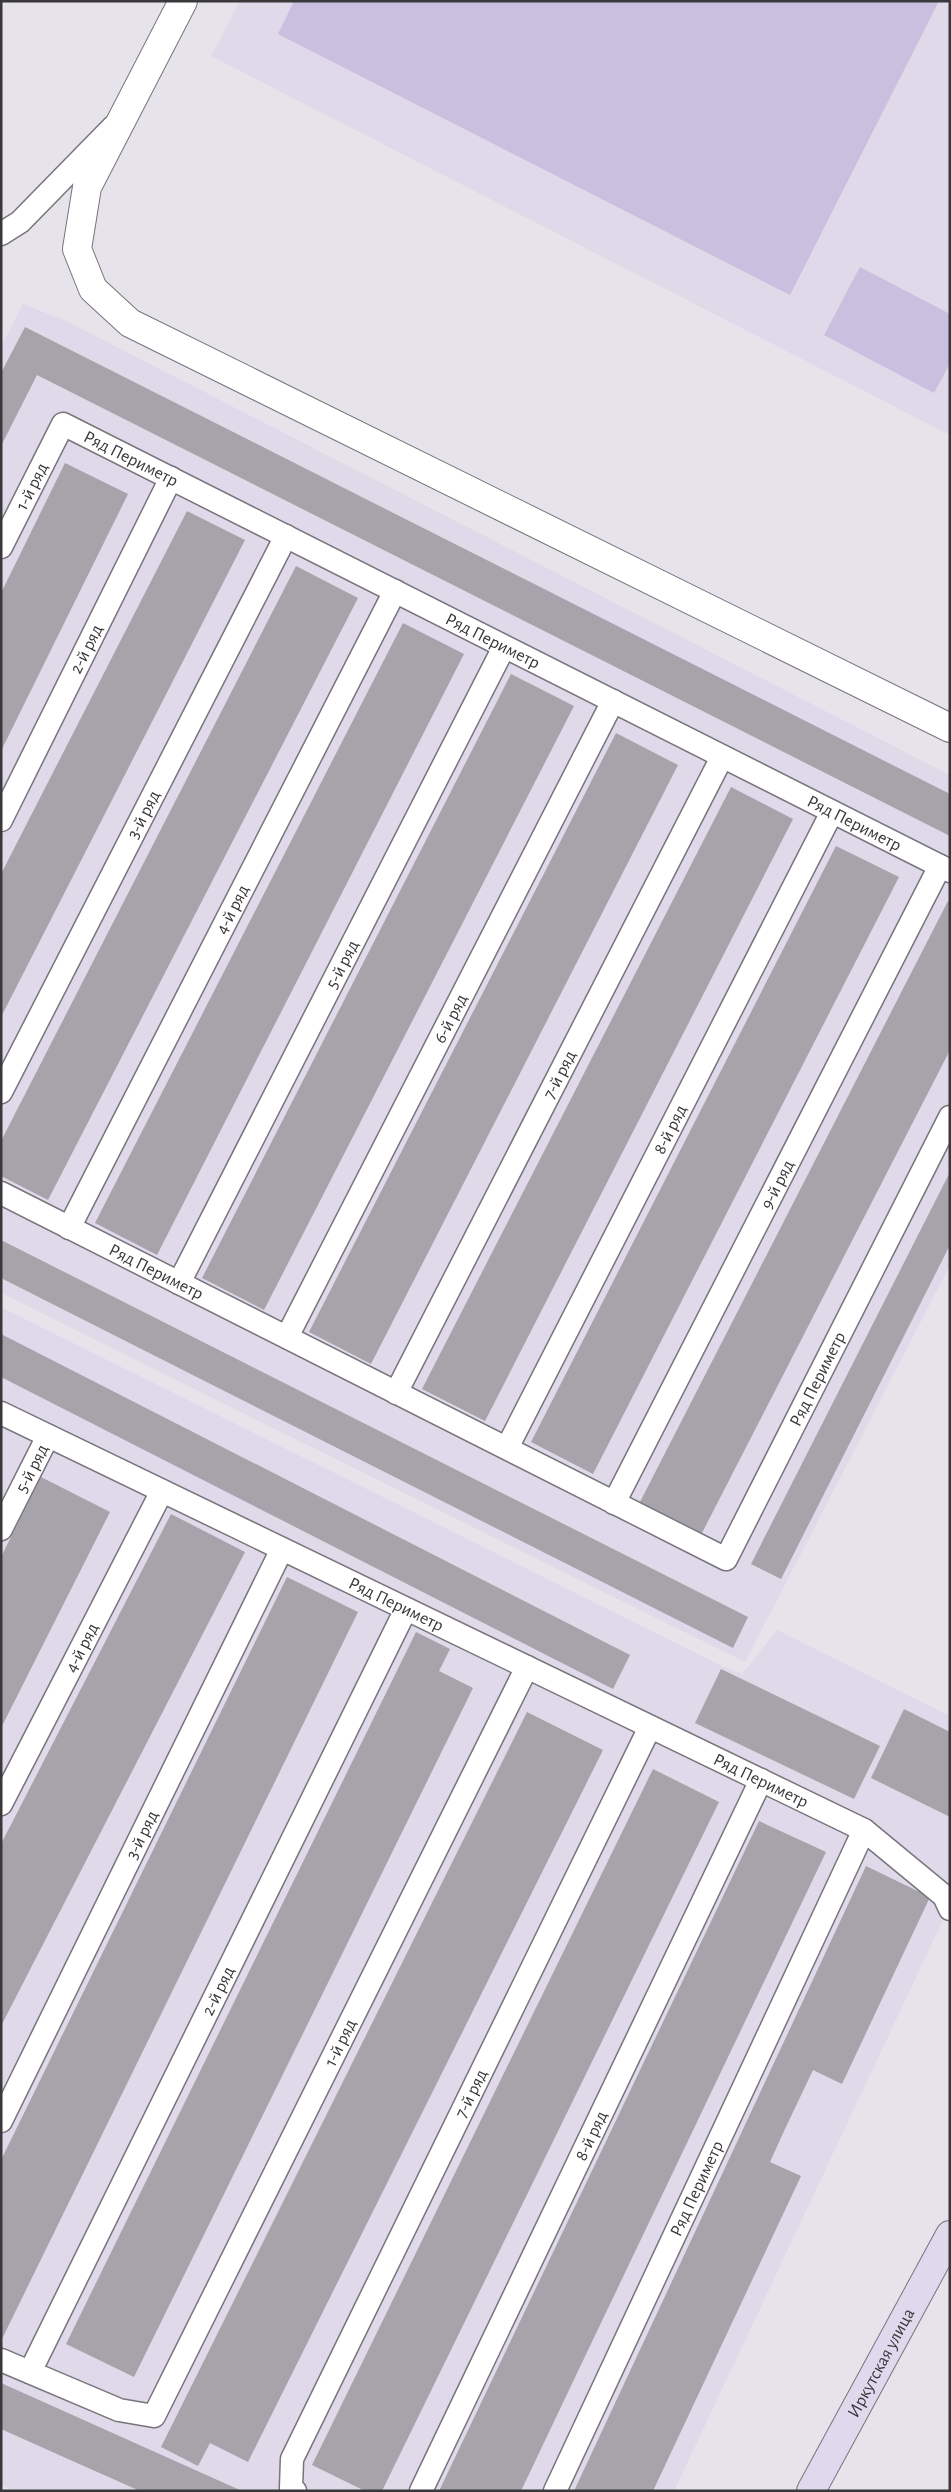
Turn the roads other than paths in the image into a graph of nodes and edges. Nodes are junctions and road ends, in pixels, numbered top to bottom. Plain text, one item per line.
1 (183, 1) edge
2 (124, 115) junction
3 (1, 234) edge
4 (48, 452) joint
5 (171, 478) junction
6 (286, 536) junction
7 (1, 547) edge
8 (395, 591) junction
9 (504, 646) junction
10 (612, 701) junction
11 (950, 728) edge
12 (722, 757) junction
13 (832, 812) junction
14 (1, 820) edge
15 (945, 869) edge
16 (1, 1092) edge
17 (950, 1117) edge
18 (1, 1193) edge
19 (69, 1228) junction
20 (179, 1283) junction
21 (287, 1337) junction
22 (396, 1393) junction
23 (1, 1413) edge
24 (48, 1436) junction
25 (507, 1448) junction
26 (162, 1491) junction
27 (614, 1503) junction
28 (1, 1529) edge
29 (282, 1549) junction
30 (406, 1609) junction
31 (527, 1667) junction
32 (650, 1727) junction
33 (761, 1780) junction
34 (1, 1804) edge
35 (864, 1830) junction
36 (950, 1909) edge
37 (1, 2121) edge
38 (950, 2235) edge
39 (1, 2360) edge
40 (30, 2372) junction
41 (295, 2491) edge
42 (422, 2491) edge
43 (555, 2491) edge
44 (811, 2491) edge

1 - 2 street
2 - 3 lane
2 - 11 street
4 - 5 lane, Ряд Периметр
4 - 7 lane, 1-й ряд
5 - 6 lane, Ряд Периметр
5 - 14 lane, 2-й ряд
6 - 8 lane, Ряд Периметр
6 - 16 lane, 3-й ряд
8 - 9 lane, Ряд Периметр
8 - 19 lane, 4-й ряд
9 - 10 lane, Ряд Периметр
9 - 20 lane, 5-й ряд
10 - 12 lane, Ряд Периметр
10 - 21 lane, 6-й ряд
12 - 13 lane, Ряд Периметр
12 - 22 lane, 7-й ряд
13 - 15 lane, Ряд Периметр
13 - 25 lane, 8-й ряд
15 - 27 lane, 9-й ряд
17 - 27 lane, Ряд Периметр
18 - 19 lane, Ряд Периметр
19 - 20 lane, Ряд Периметр
20 - 21 lane, Ряд Периметр
21 - 22 lane, Ряд Периметр
22 - 25 lane, Ряд Периметр
23 - 24 lane, Ряд Периметр
24 - 26 lane, Ряд Периметр
24 - 28 lane, 5-й ряд
25 - 27 lane, Ряд Периметр
26 - 29 lane, Ряд Периметр
26 - 34 lane, 4-й ряд
29 - 30 lane, Ряд Периметр
29 - 37 lane, 3-й ряд
30 - 31 lane, Ряд Периметр
30 - 40 lane, 2-й ряд
31 - 32 lane, Ряд Периметр
31 - 40 lane, 1-й ряд
32 - 33 lane, Ряд Периметр
32 - 41 lane, 7-й ряд
33 - 35 lane, Ряд Периметр
33 - 42 lane, 8-й ряд
35 - 36 lane
35 - 43 lane, Ряд Периметр
38 - 44 street, Иркутская улица
39 - 40 lane

